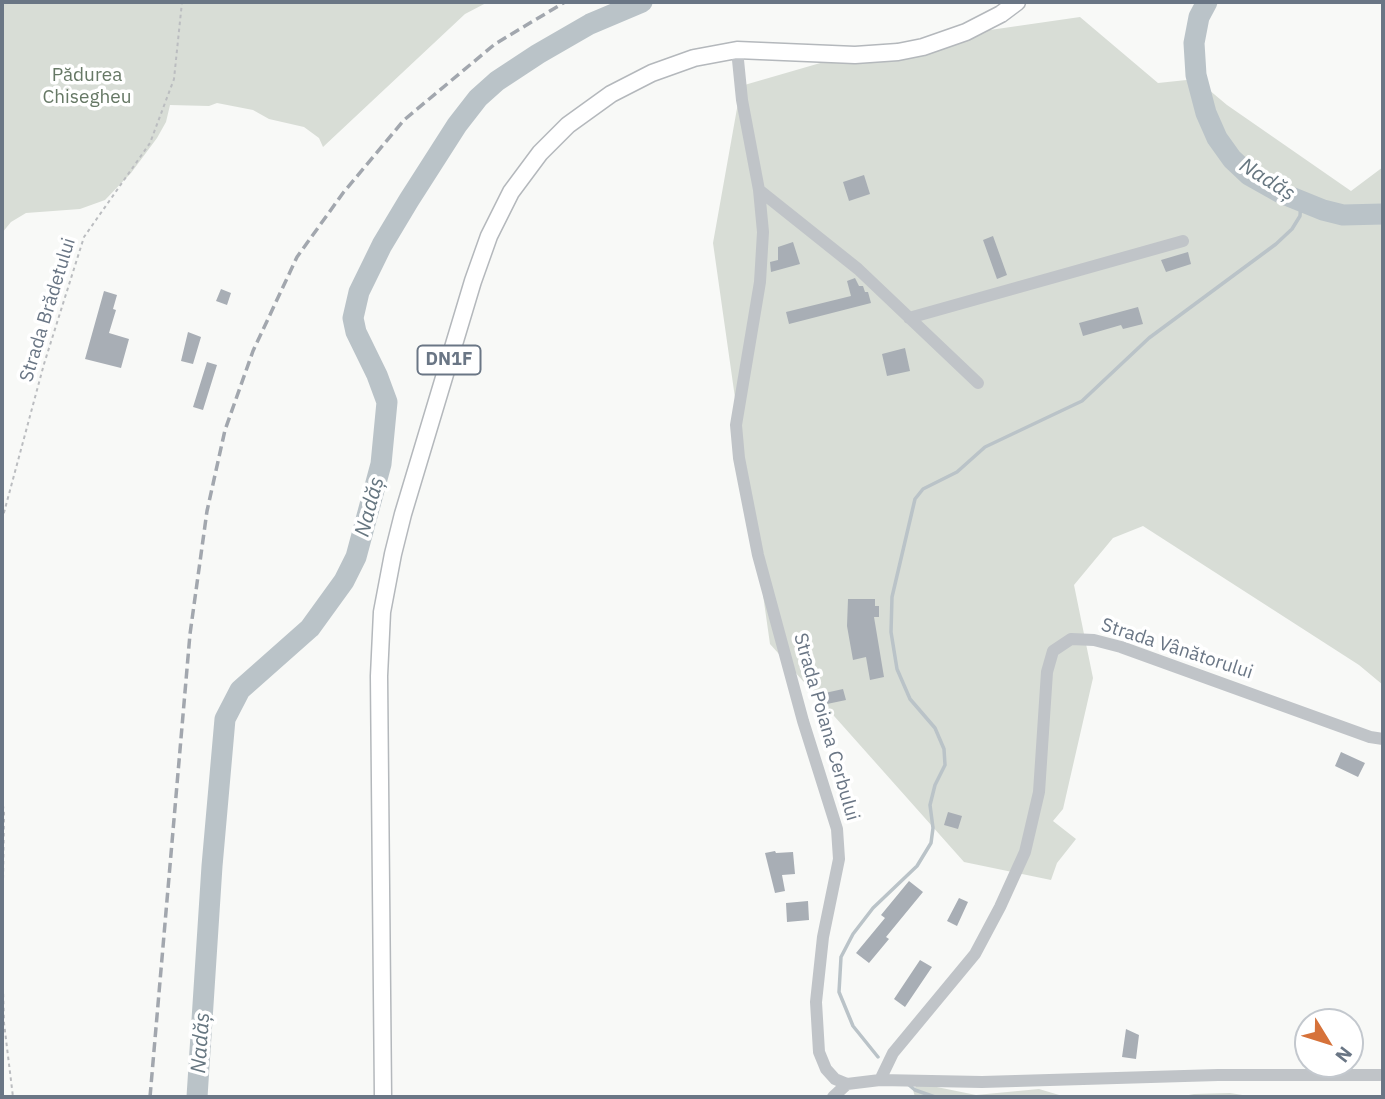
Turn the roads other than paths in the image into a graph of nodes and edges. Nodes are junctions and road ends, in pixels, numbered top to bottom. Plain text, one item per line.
1 (1017, 2) edge
2 (737, 50) junction
3 (759, 190) junction
4 (1183, 241) dead end
5 (909, 318) junction
6 (978, 383) dead end
7 (1383, 739) edge
8 (1383, 1075) edge
9 (880, 1080) junction
10 (847, 1084) junction
11 (383, 1097) edge
12 (833, 1097) edge

1 - 2 main road, DN1F
2 - 3 street, Strada Poiana Cerbului
2 - 11 main road, DN1F
3 - 5 street
3 - 10 street, Strada Poiana Cerbului
4 - 5 street
5 - 6 street
7 - 9 street, Strada Vânătorului
8 - 9 street
9 - 10 street
10 - 12 street

